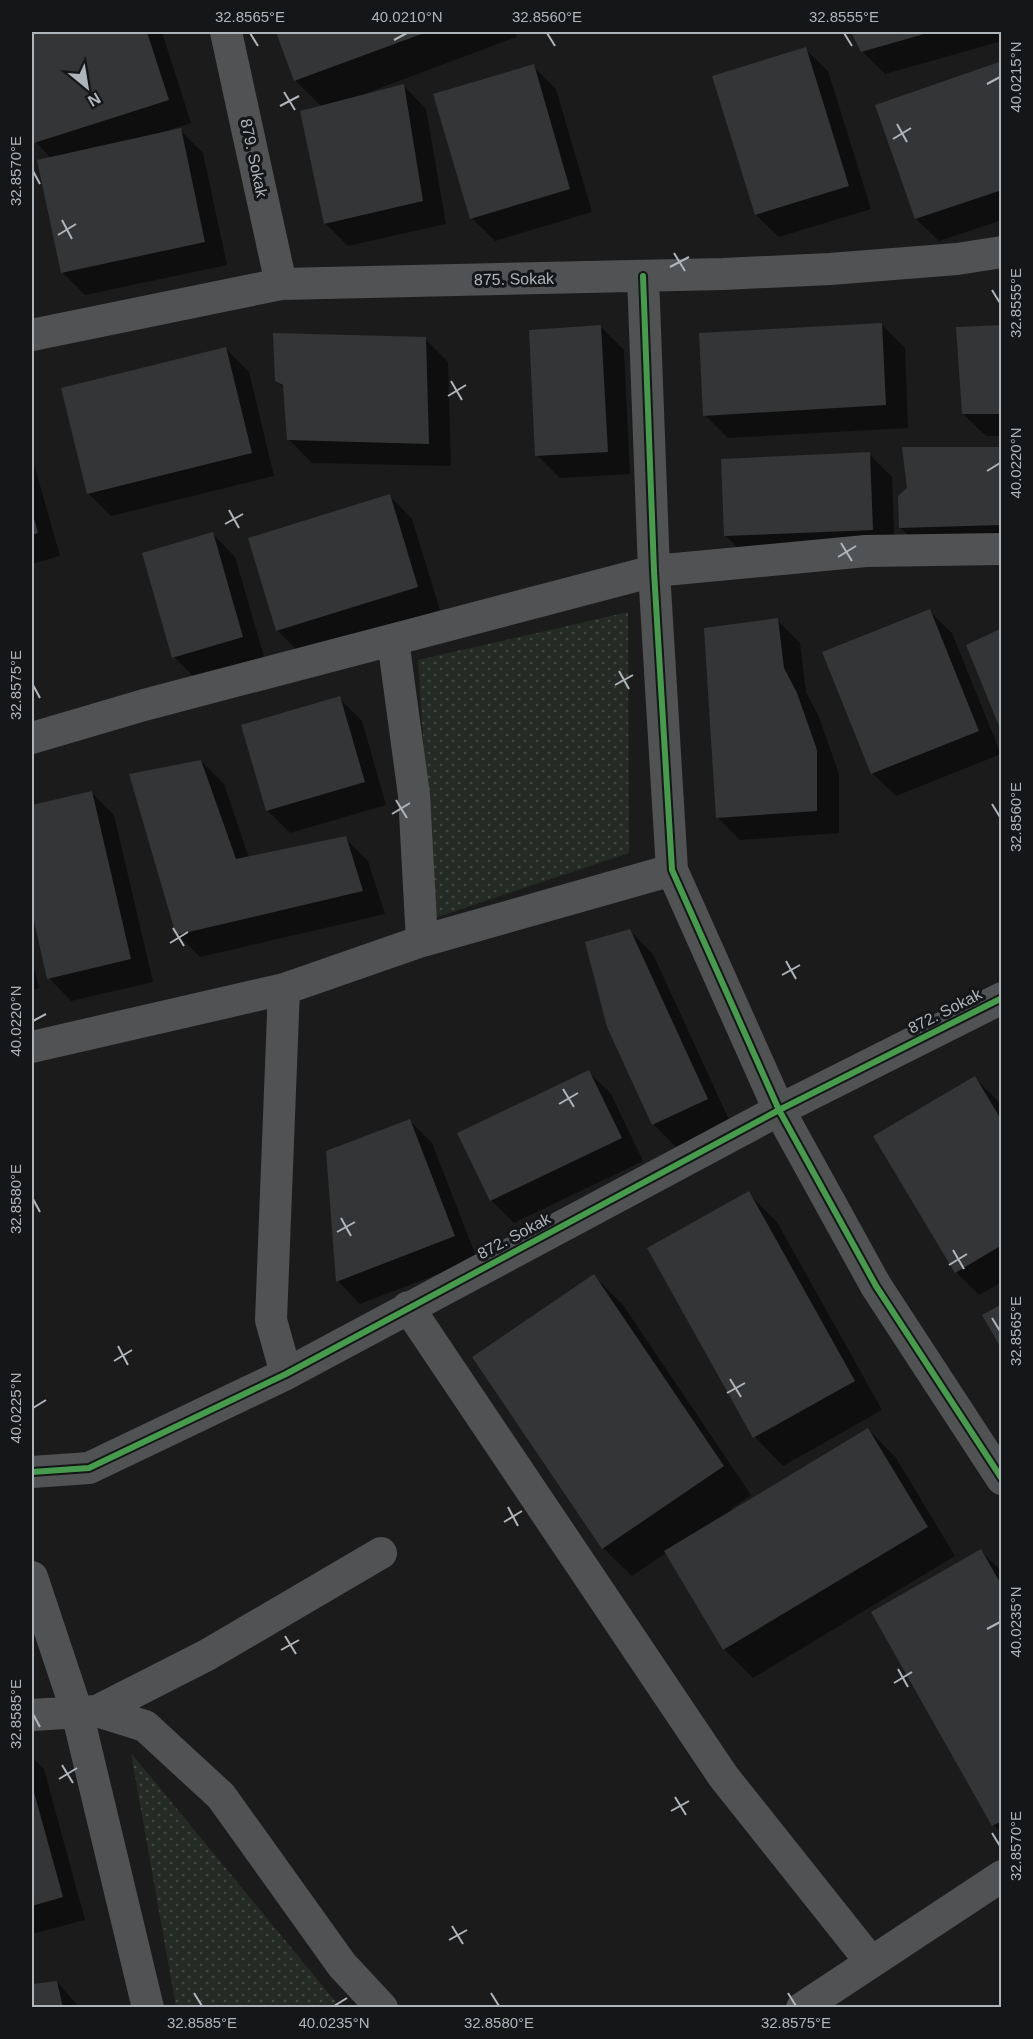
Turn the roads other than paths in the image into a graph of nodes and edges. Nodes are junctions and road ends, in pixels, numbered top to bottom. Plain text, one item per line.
1 (226, 32) edge
2 (1002, 252) edge
3 (643, 276) junction
4 (281, 284) junction
5 (32, 335) edge
6 (1002, 549) edge
7 (654, 572) junction
8 (393, 640) junction
9 (32, 738) edge
10 (672, 870) junction
11 (422, 941) junction
12 (284, 989) junction
13 (1002, 998) edge
14 (32, 1047) edge
15 (779, 1110) junction
16 (408, 1307) junction
17 (286, 1374) junction
18 (32, 1472) edge
19 (1002, 1479) edge
20 (381, 1553) dead end
21 (32, 1577) edge
22 (87, 1712) junction
23 (32, 1715) edge
24 (1002, 1876) edge
25 (871, 1962) junction
26 (148, 2007) edge
27 (382, 2007) edge
28 (802, 2007) edge

1 - 4 street, 879. Sokak
2 - 3 street, 875. Sokak
3 - 4 street, 875. Sokak
3 - 7 street
4 - 5 street, 875. Sokak
6 - 7 street
7 - 8 street
7 - 10 street
8 - 9 street
8 - 11 street
10 - 11 street
10 - 15 street
11 - 12 street
12 - 14 street
12 - 17 street
13 - 15 street, 872. Sokak
15 - 16 street, 872. Sokak
15 - 19 street
16 - 17 street, 872. Sokak
16 - 25 street
17 - 18 street, 872. Sokak
20 - 22 street
21 - 22 street
22 - 23 street
22 - 26 street
22 - 27 street
24 - 25 street
25 - 28 street

